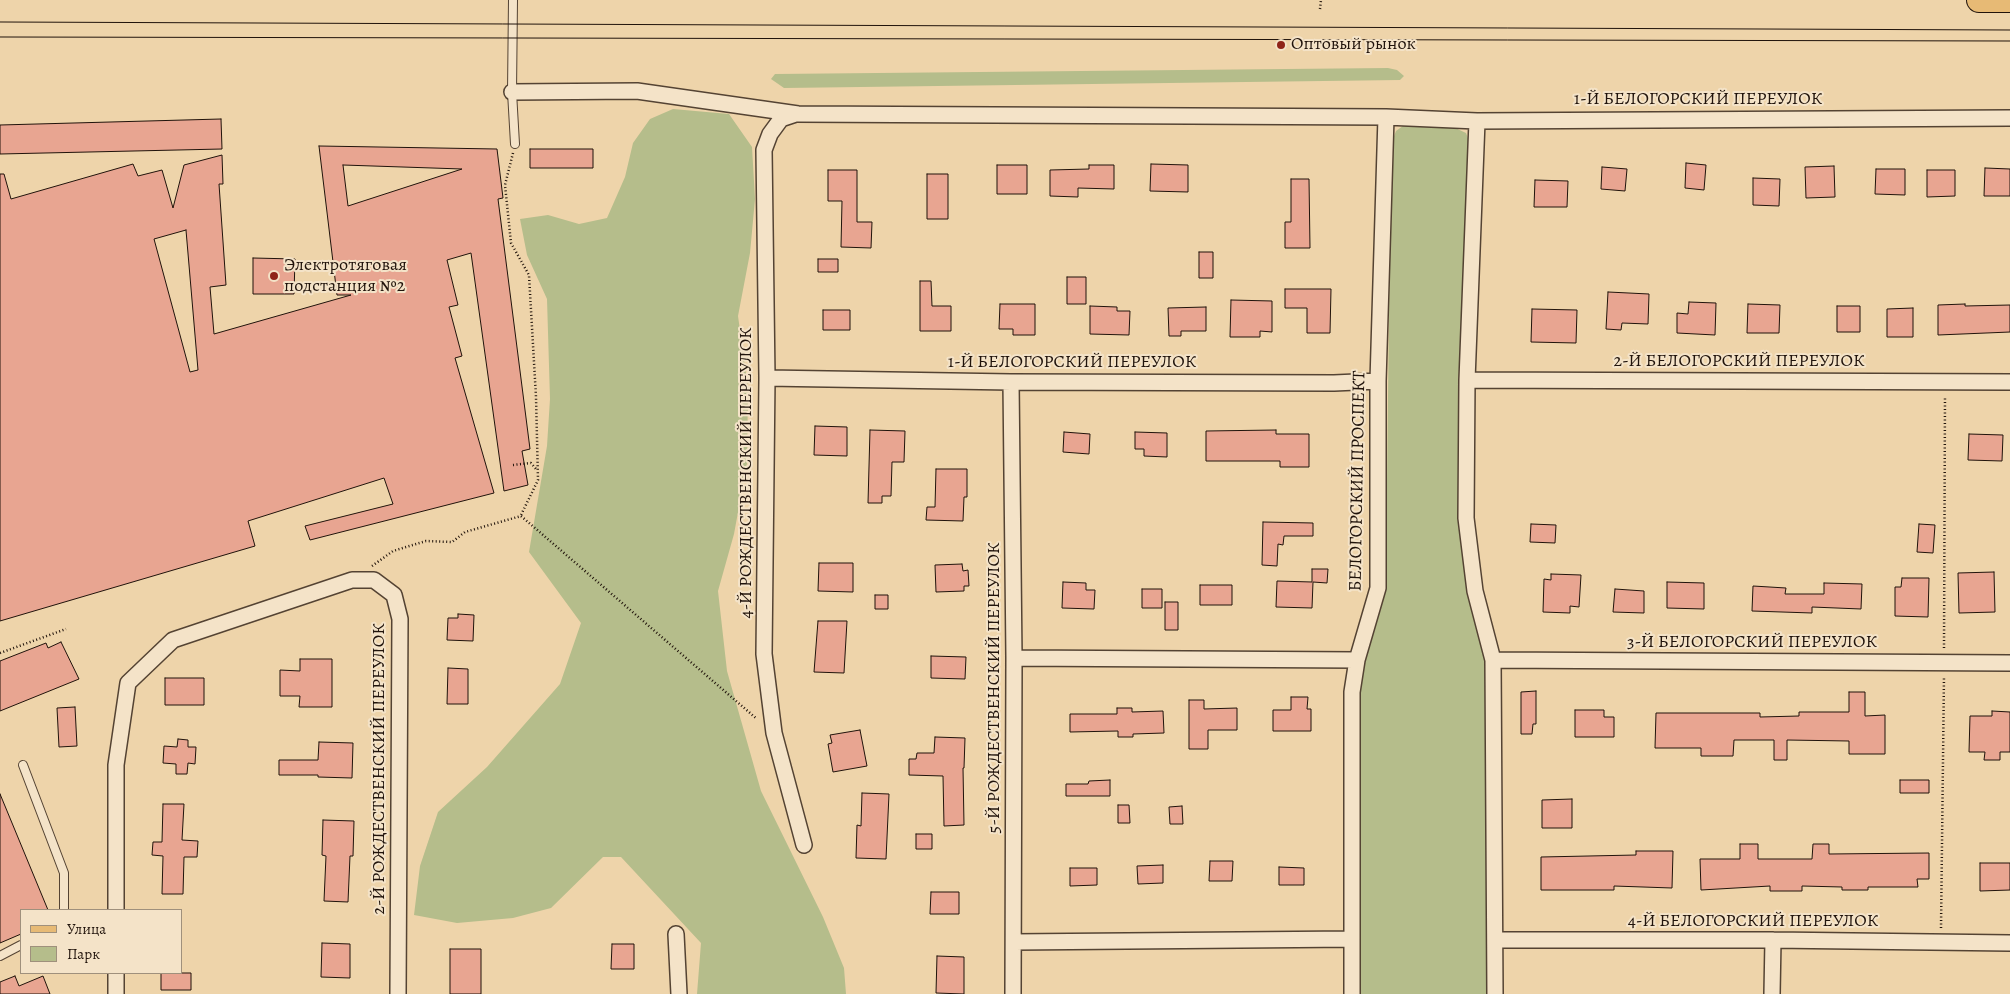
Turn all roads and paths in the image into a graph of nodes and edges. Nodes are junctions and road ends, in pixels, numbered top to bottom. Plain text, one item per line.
1 (513, 0) edge
2 (1320, 0) edge
3 (1979, 0) edge
4 (2010, 0) edge
5 (1320, 9) dead end
6 (512, 92) junction
7 (798, 114) junction
8 (1386, 117) junction
9 (2010, 118) edge
10 (1477, 120) junction
11 (515, 144) joint
12 (766, 378) junction
13 (1467, 380) junction
14 (1378, 381) junction
15 (1011, 382) junction
16 (2010, 382) edge
17 (513, 465) dead end
18 (538, 471) junction
19 (521, 516) junction
20 (362, 579) junction
21 (66, 629) dead end
22 (0, 653) edge
23 (1014, 658) junction
24 (1357, 660) junction
25 (1493, 660) junction
26 (2010, 664) edge
27 (774, 733) junction
28 (23, 765) dead end
29 (804, 845) dead end
30 (64, 909) edge
31 (116, 909) edge
32 (676, 934) dead end
33 (1352, 939) junction
34 (1495, 940) junction
35 (1772, 940) junction
36 (1014, 942) junction
37 (2010, 943) edge
38 (20, 946) edge
39 (0, 956) edge
40 (116, 974) edge
41 (116, 994) edge
42 (398, 994) edge
43 (679, 994) edge
44 (1013, 994) edge
45 (1352, 994) edge
46 (1495, 994) edge
47 (1772, 994) edge

1 - 6 lane
2 - 5 path
3 - 4 main road
6 - 7 street, 1-Й БЕЛОГОРСКИЙ ПЕРЕУЛОК
6 - 11 lane
7 - 8 street, 1-Й БЕЛОГОРСКИЙ ПЕРЕУЛОК
7 - 12 street, 4-Й РОЖДЕСТВЕНСКИЙ ПЕРЕУЛОК
8 - 10 street, 1-Й БЕЛОГОРСКИЙ ПЕРЕУЛОК
8 - 14 street, БЕЛОГОРСКИЙ ПРОСПЕКТ
9 - 10 street, 1-Й БЕЛОГОРСКИЙ ПЕРЕУЛОК
10 - 13 street
11 - 18 path
12 - 15 street, 1-Й БЕЛОГОРСКИЙ ПЕРЕУЛОК
12 - 27 street, 4-Й РОЖДЕСТВЕНСКИЙ ПЕРЕУЛОК
13 - 16 street, 2-Й БЕЛОГОРСКИЙ ПЕРЕУЛОК
13 - 25 street
14 - 15 street, 1-Й БЕЛОГОРСКИЙ ПЕРЕУЛОК
14 - 24 street, БЕЛОГОРСКИЙ ПРОСПЕКТ
15 - 23 street, 5-Й РОЖДЕСТВЕНСКИЙ ПЕРЕУЛОК
17 - 18 path
18 - 19 path
19 - 20 path
19 - 27 path
20 - 31 street
20 - 42 street, 2-Й РОЖДЕСТВЕНСКИЙ ПЕРЕУЛОК
21 - 22 path
23 - 24 street
23 - 36 street, 5-Й РОЖДЕСТВЕНСКИЙ ПЕРЕУЛОК
24 - 33 street, БЕЛОГОРСКИЙ ПРОСПЕКТ
25 - 26 street, 3-Й БЕЛОГОРСКИЙ ПЕРЕУЛОК
25 - 34 street
27 - 29 street, 4-Й РОЖДЕСТВЕНСКИЙ ПЕРЕУЛОК
28 - 30 lane
32 - 43 street
33 - 36 street
33 - 45 street, БЕЛОГОРСКИЙ ПРОСПЕКТ
34 - 35 street, 4-Й БЕЛОГОРСКИЙ ПЕРЕУЛОК
34 - 46 street
35 - 37 street, 4-Й БЕЛОГОРСКИЙ ПЕРЕУЛОК
35 - 47 street
36 - 44 street, 5-Й РОЖДЕСТВЕНСКИЙ ПЕРЕУЛОК
38 - 39 lane
40 - 41 street

